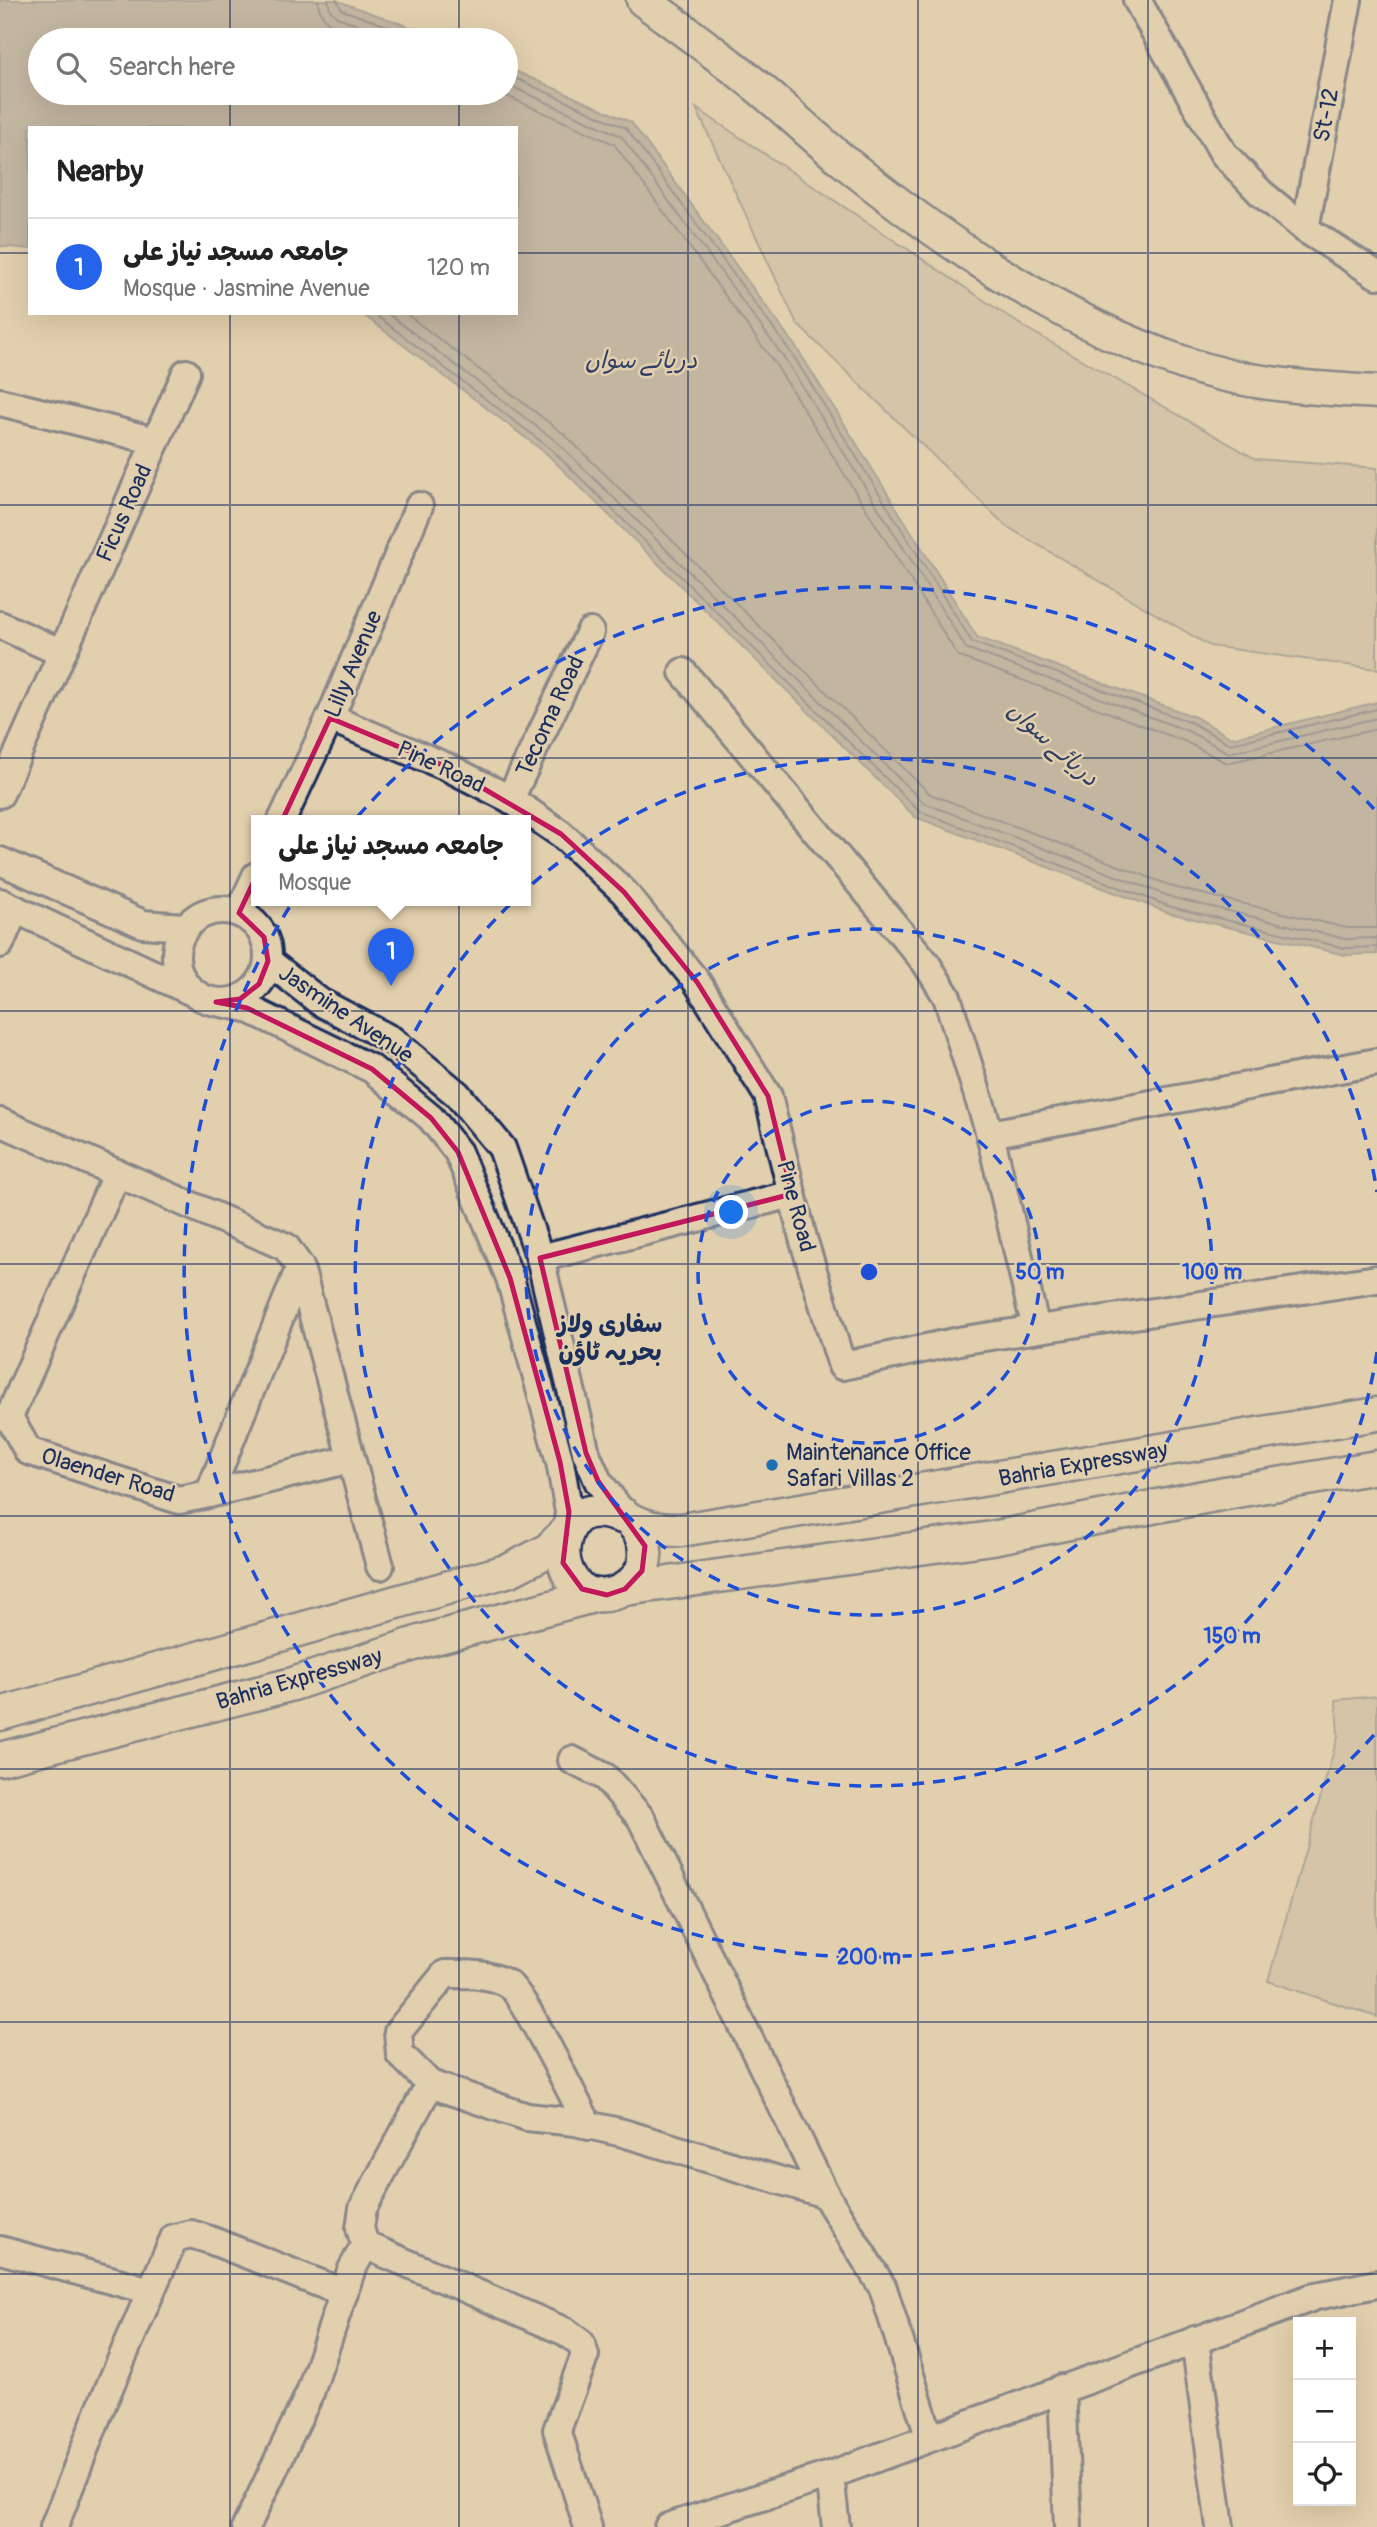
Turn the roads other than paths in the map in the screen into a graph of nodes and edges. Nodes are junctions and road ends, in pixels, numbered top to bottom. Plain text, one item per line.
1 (643, 0) edge
2 (1137, 0) edge
3 (1348, 0) edge
4 (1305, 229) junction
5 (1377, 275) edge
6 (186, 373) dead end
7 (1377, 392) edge
8 (0, 402) edge
9 (156, 441) junction
10 (419, 506) dead end
11 (0, 625) edge
12 (590, 632) dead end
13 (62, 653) junction
14 (683, 671) dead end
15 (330, 718) junction
16 (0, 794) edge
17 (510, 799) junction
18 (284, 815) edge
19 (0, 861) edge
20 (251, 887) edge
21 (8, 905) edge
22 (239, 913) junction
23 (184, 928) junction
24 (0, 944) edge
25 (268, 961) junction
26 (205, 997) junction
27 (1377, 1062) edge
28 (0, 1122) edge
29 (990, 1134) junction
30 (117, 1173) junction
31 (792, 1194) junction
32 (540, 1258) junction
33 (300, 1267) junction
34 (1377, 1279) edge
35 (1036, 1329) junction
36 (1377, 1414) edge
37 (351, 1459) junction
38 (1377, 1467) edge
39 (209, 1493) junction
40 (624, 1515) junction
41 (568, 1531) junction
42 (380, 1566) dead end
43 (611, 1592) junction
44 (0, 1714) edge
45 (0, 1759) edge
46 (572, 1760) dead end
47 (430, 2084) junction
48 (589, 2126) junction
49 (825, 2194) junction
50 (365, 2245) junction
51 (0, 2250) edge
52 (1377, 2284) edge
53 (151, 2291) junction
54 (344, 2293) junction
55 (1195, 2340) junction
56 (1062, 2388) junction
57 (929, 2436) junction
58 (830, 2474) junction
59 (54, 2527) edge
60 (246, 2527) edge
61 (588, 2527) edge
62 (668, 2527) edge
63 (836, 2527) edge
64 (1068, 2527) edge
65 (1220, 2527) edge

1 - 7 main road
2 - 4 street
3 - 4 street, St-12
4 - 5 street
6 - 9 street, Ficus Road
8 - 9 street
9 - 13 street, Ficus Road
10 - 15 street, Lilly Avenue
11 - 13 street
12 - 17 street, Tecoma Road
13 - 16 street, Ficus Road
14 - 29 street
15 - 17 street, Pine Road
15 - 18 street, Lilly Avenue
17 - 31 street, Pine Road
19 - 23 street
20 - 22 street
21 - 24 street
21 - 26 street, Jasmine Avenue
22 - 23 street
22 - 25 street
23 - 26 street
25 - 26 street
25 - 32 street, Jasmine Avenue
26 - 41 street, Jasmine Avenue
27 - 29 street
28 - 30 street
29 - 35 street
30 - 33 street
30 - 39 street, Olaender Road
31 - 32 street
31 - 35 street, Pine Road
32 - 40 street, Jasmine Avenue
33 - 37 street
33 - 39 street, Olaender Road
34 - 35 street, Pine Road
36 - 40 main road, Bahria Expressway
37 - 39 street
37 - 42 street
38 - 43 main road, Bahria Expressway
40 - 41 main road
40 - 43 main road
41 - 43 main road
41 - 44 main road, Bahria Expressway
43 - 45 main road, Bahria Expressway
46 - 49 street
47 - 48 street
47 - 48 street
47 - 50 street
48 - 49 street
49 - 57 street
50 - 54 street
50 - 61 street
51 - 53 street
52 - 55 street
53 - 54 street
53 - 59 street
54 - 60 street
55 - 56 street
55 - 65 street
56 - 57 street
56 - 64 street
57 - 58 street
58 - 62 street
58 - 63 street

